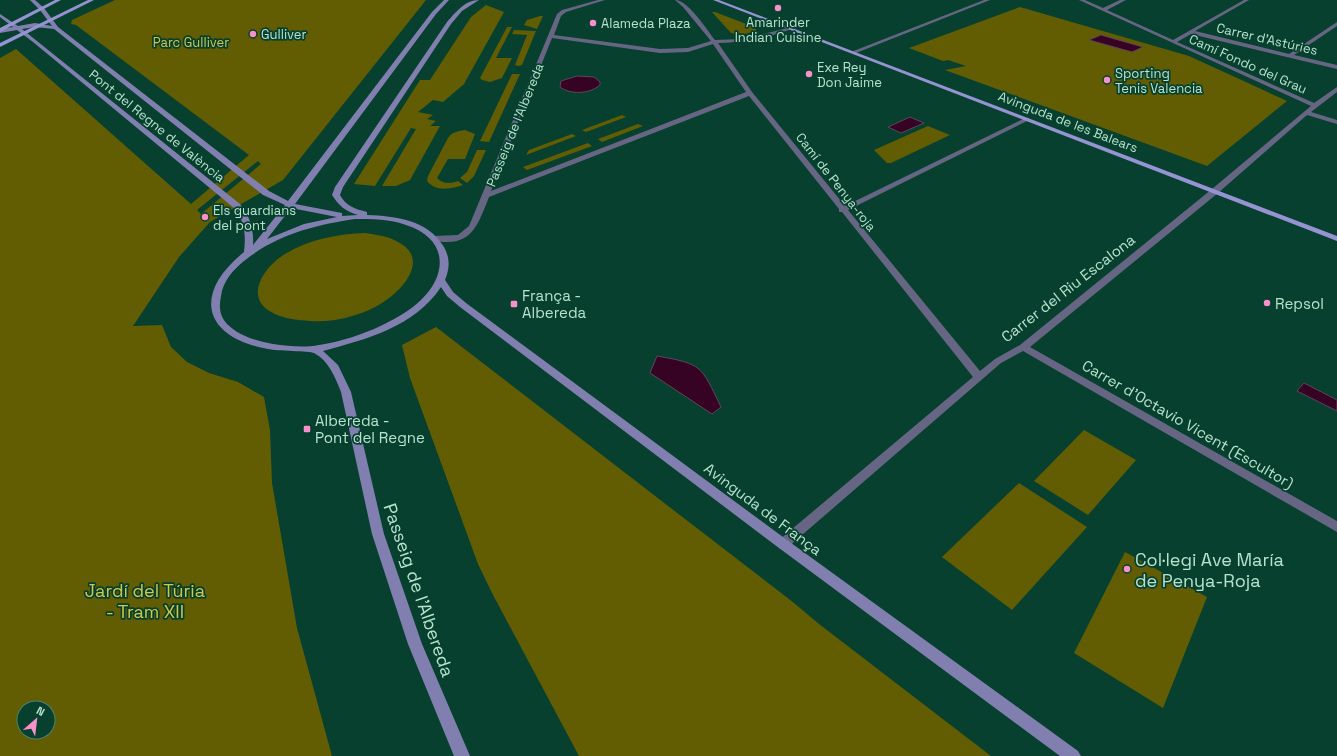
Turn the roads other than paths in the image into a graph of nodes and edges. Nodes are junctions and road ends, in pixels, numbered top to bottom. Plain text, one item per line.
1 (32, 0) edge
2 (59, 0) edge
3 (92, 0) edge
4 (447, 0) edge
5 (477, 0) edge
6 (580, 0) edge
7 (603, 0) edge
8 (677, 0) edge
9 (715, 0) edge
10 (988, 0) edge
11 (1081, 0) edge
12 (1124, 0) edge
13 (1247, 0) edge
14 (591, 4) junction
15 (42, 9) junction
16 (1103, 10) junction
17 (0, 15) edge
18 (50, 19) junction
19 (1337, 24) edge
20 (14, 26) junction
21 (38, 26) junction
22 (790, 28) junction
23 (57, 29) junction
24 (0, 30) edge
25 (23, 32) junction
26 (1191, 32) junction
27 (551, 36) junction
28 (714, 42) junction
29 (1173, 42) junction
30 (0, 45) edge
31 (854, 52) junction
32 (1289, 56) junction
33 (1337, 67) edge
34 (1337, 89) edge
35 (750, 93) junction
36 (1315, 106) junction
37 (1306, 113) junction
38 (1027, 119) junction
39 (1337, 122) edge
40 (1215, 191) junction
41 (487, 195) junction
42 (290, 204) junction
43 (842, 210) junction
44 (355, 217) junction
45 (371, 217) junction
46 (434, 238) junction
47 (1337, 239) edge
48 (251, 250) junction
49 (441, 280) junction
50 (1023, 347) junction
51 (314, 349) junction
52 (978, 377) junction
53 (1337, 527) edge
54 (783, 544) junction
55 (462, 756) edge
56 (1073, 756) edge

1 - 15 main road, Pont del Regne de València
2 - 15 main road
3 - 18 main road
4 - 42 main road
5 - 45 main road
6 - 14 street
7 - 14 street, Passeig de l'Albereda
8 - 28 street, Camí de Penya-roja
9 - 22 main road, Avinguda de les Balears
10 - 31 street
11 - 16 street
12 - 16 street
13 - 26 street
14 - 27 street, Passeig de l'Albereda
15 - 18 main road, Pont del Regne de València
15 - 20 main road
16 - 29 street
17 - 20 main road, Pont del Regne de València
18 - 21 main road
18 - 23 main road, Pont del Regne de València
19 - 32 street
20 - 21 main road
20 - 24 main road
20 - 25 main road, Pont del Regne de València
21 - 23 main road
21 - 25 main road
22 - 28 street
22 - 31 main road, Avinguda de les Balears
23 - 42 main road, Pont del Regne de València
25 - 30 main road
25 - 48 main road, Pont del Regne de València
26 - 29 street
26 - 32 street, Carrer d'Astúries
27 - 28 street
27 - 41 street, Passeig de l'Albereda
28 - 35 street, Camí de Penya-roja
29 - 36 street, Camí Fondo del Grau
31 - 38 main road, Avinguda de les Balears
32 - 33 street, Carrer d'Astúries
34 - 36 street, Carrer del Riu Escalona
35 - 41 street
35 - 43 street, Camí de Penya-roja
36 - 37 street, Carrer del Riu Escalona
37 - 39 street
37 - 40 street, Carrer del Riu Escalona
38 - 40 main road, Avinguda de les Balears
38 - 43 street
40 - 47 main road, Avinguda de les Balears
40 - 50 street, Carrer del Riu Escalona
41 - 46 street, Passeig de l'Albereda
42 - 44 main road
42 - 48 main road
43 - 52 street, Camí de Penya-roja
44 - 45 main road
44 - 48 main road
45 - 46 main road
46 - 49 main road
48 - 51 main road
49 - 51 main road
49 - 54 main road, Avinguda de França
50 - 52 street, Carrer del Riu Escalona
50 - 53 street, Carrer d'Octavio Vicent (Escultor)
51 - 55 main road, Passeig de l'Albereda
52 - 54 street, Carrer del Riu Escalona
54 - 56 main road, Avinguda de França

